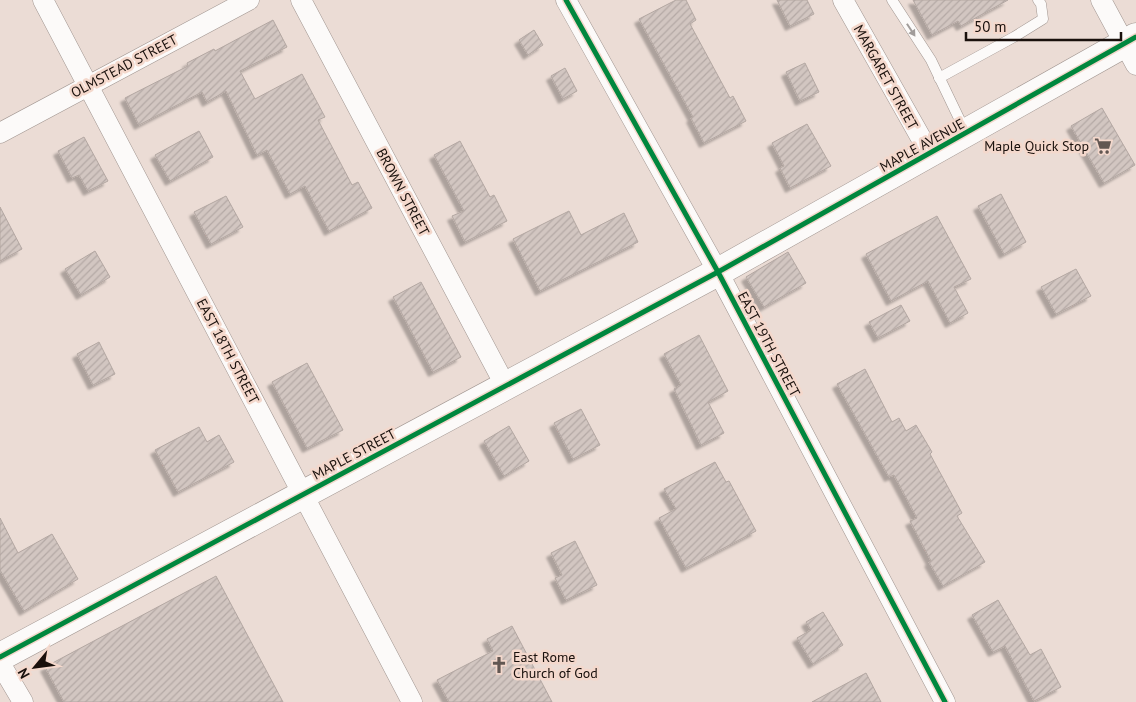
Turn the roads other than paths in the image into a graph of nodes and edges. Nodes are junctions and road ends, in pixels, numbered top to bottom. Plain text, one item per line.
1 (44, 0) edge
2 (249, 0) edge
3 (301, 0) edge
4 (566, 0) edge
5 (843, 0) edge
6 (892, 0) edge
7 (1038, 0) edge
8 (1101, 0) edge
9 (1132, 48) edge
10 (939, 78) junction
11 (88, 86) junction
12 (0, 133) edge
13 (966, 134) junction
14 (930, 154) junction
15 (718, 272) junction
16 (506, 385) junction
17 (303, 494) junction
18 (0, 657) edge
19 (0, 663) edge
20 (23, 702) edge
21 (412, 702) edge
22 (945, 702) edge

1 - 11 street, EAST 18TH STREET
2 - 11 street, OLMSTEAD STREET
3 - 16 street, BROWN STREET
4 - 15 street, EAST 19TH STREET
5 - 14 street, MARGARET STREET
6 -> 10 lane
7 - 10 lane
8 - 9 street
9 - 13 main road, MAPLE AVENUE
10 - 13 lane
11 - 12 street, OLMSTEAD STREET
11 - 17 street, EAST 18TH STREET
13 - 14 main road, MAPLE AVENUE
14 - 15 main road, MAPLE AVENUE
15 - 16 main road, MAPLE STREET
15 - 22 street, EAST 19TH STREET
16 - 17 main road, MAPLE STREET
17 - 18 main road, MAPLE STREET
17 - 21 street, EAST 18TH STREET
19 - 20 street

